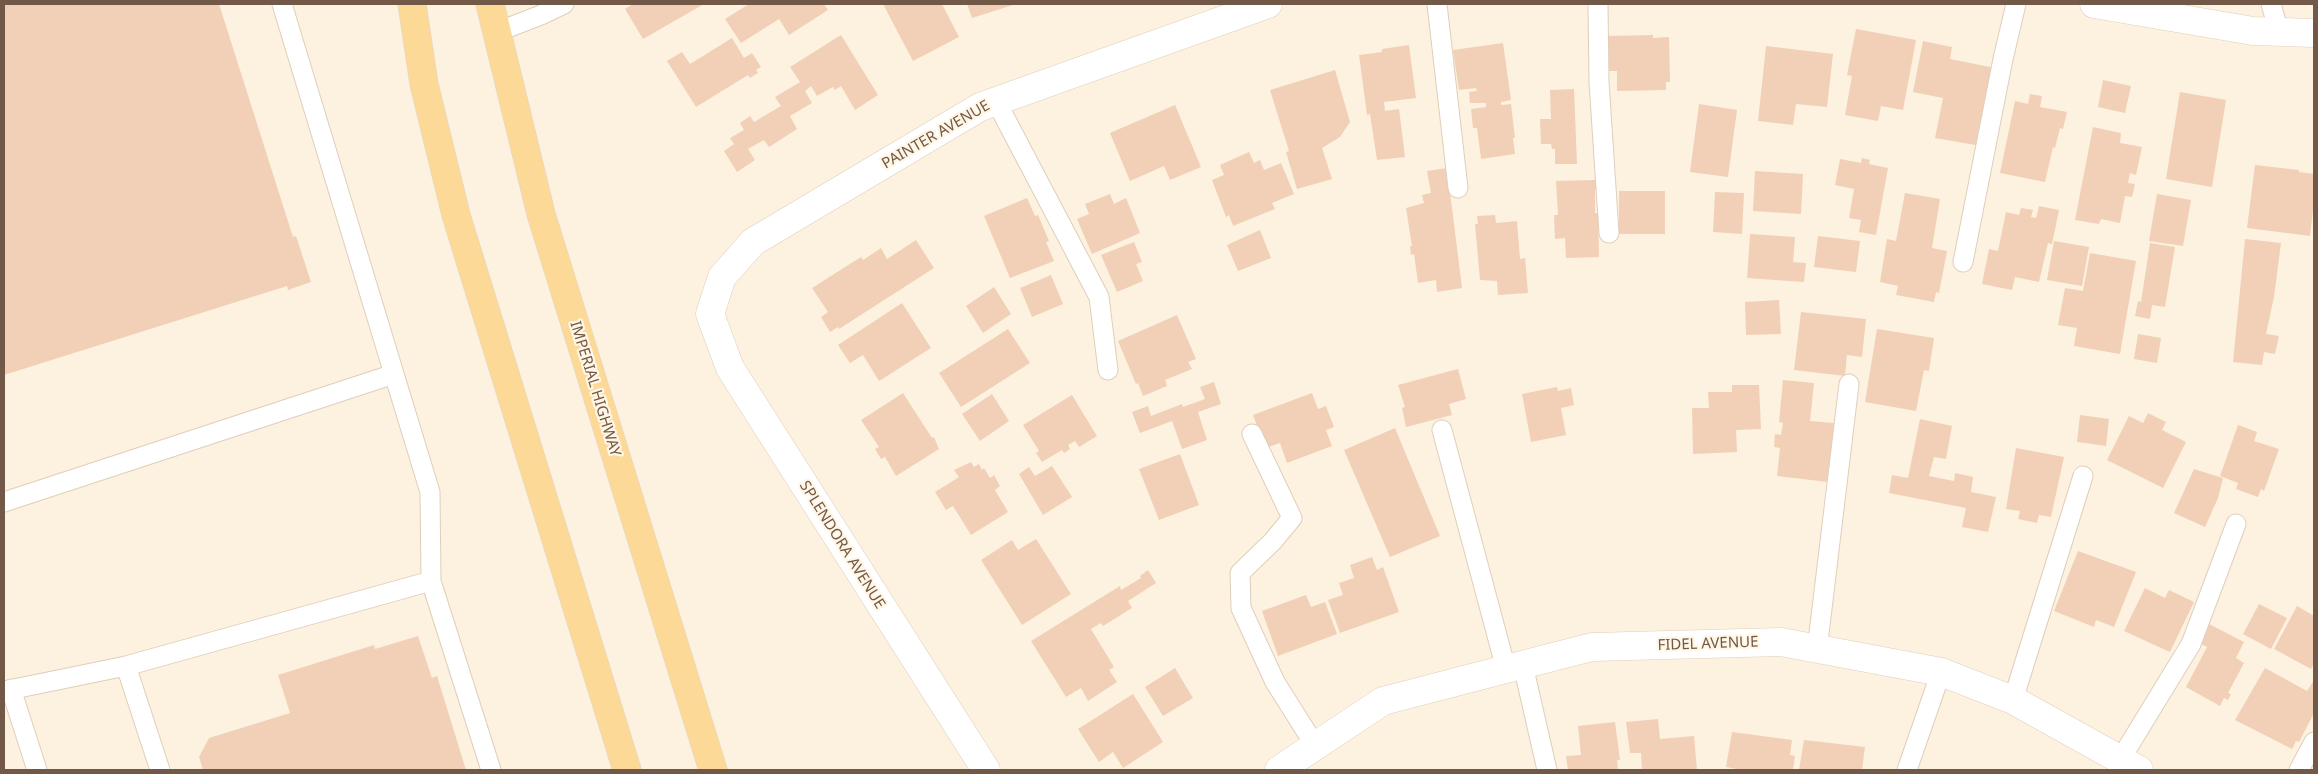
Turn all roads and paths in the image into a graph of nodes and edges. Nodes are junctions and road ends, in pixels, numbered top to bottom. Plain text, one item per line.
1 (282, 4) edge
2 (412, 4) edge
3 (490, 4) edge
4 (564, 4) edge
5 (1268, 4) edge
6 (1436, 4) edge
7 (1598, 4) edge
8 (2016, 4) edge
9 (2270, 4) edge
10 (2108, 5) edge
11 (497, 32) junction
12 (2280, 32) junction
13 (2314, 33) edge
14 (996, 101) junction
15 (1458, 188) dead end
16 (1609, 234) dead end
17 (1963, 262) dead end
18 (710, 314) joint
19 (1108, 370) dead end
20 (394, 374) junction
21 (1849, 384) dead end
22 (1442, 430) dead end
23 (1252, 434) dead end
24 (2083, 476) dead end
25 (4, 502) edge
26 (2236, 524) dead end
27 (431, 581) junction
28 (1817, 650) junction
29 (126, 666) junction
30 (1515, 667) junction
31 (1941, 672) junction
32 (7, 690) edge
33 (2013, 700) junction
34 (2314, 742) edge
35 (1316, 747) junction
36 (2130, 765) edge
37 (37, 770) edge
38 (160, 770) edge
39 (491, 770) edge
40 (627, 770) edge
41 (714, 770) edge
42 (986, 770) edge
43 (1279, 770) edge
44 (1547, 770) edge
45 (1906, 770) edge
46 (2299, 770) edge

1 - 20 lane
2 - 40 main road
3 - 11 main road, IMPERIAL HIGHWAY
4 - 11 lane
5 - 14 street, PAINTER AVENUE
6 - 15 lane
7 - 16 lane
8 - 17 lane
9 - 12 lane
10 - 12 street
11 - 41 main road, IMPERIAL HIGHWAY
12 - 13 street
14 - 18 street, PAINTER AVENUE
14 - 19 lane
18 - 42 street, SPLENDORA AVENUE
20 - 25 lane
20 - 27 lane
21 - 28 lane
22 - 30 lane
23 - 35 lane
24 - 33 lane
26 - 36 lane
27 - 29 lane
27 - 39 lane
28 - 30 street, FIDEL AVENUE
28 - 31 street, FIDEL AVENUE
29 - 32 lane
29 - 38 lane
30 - 35 street, FIDEL AVENUE
30 - 44 lane
31 - 33 street, FIDEL AVENUE
31 - 45 lane
32 - 37 lane
33 - 36 street, FIDEL AVENUE
34 - 46 lane
35 - 43 street, FIDEL AVENUE

